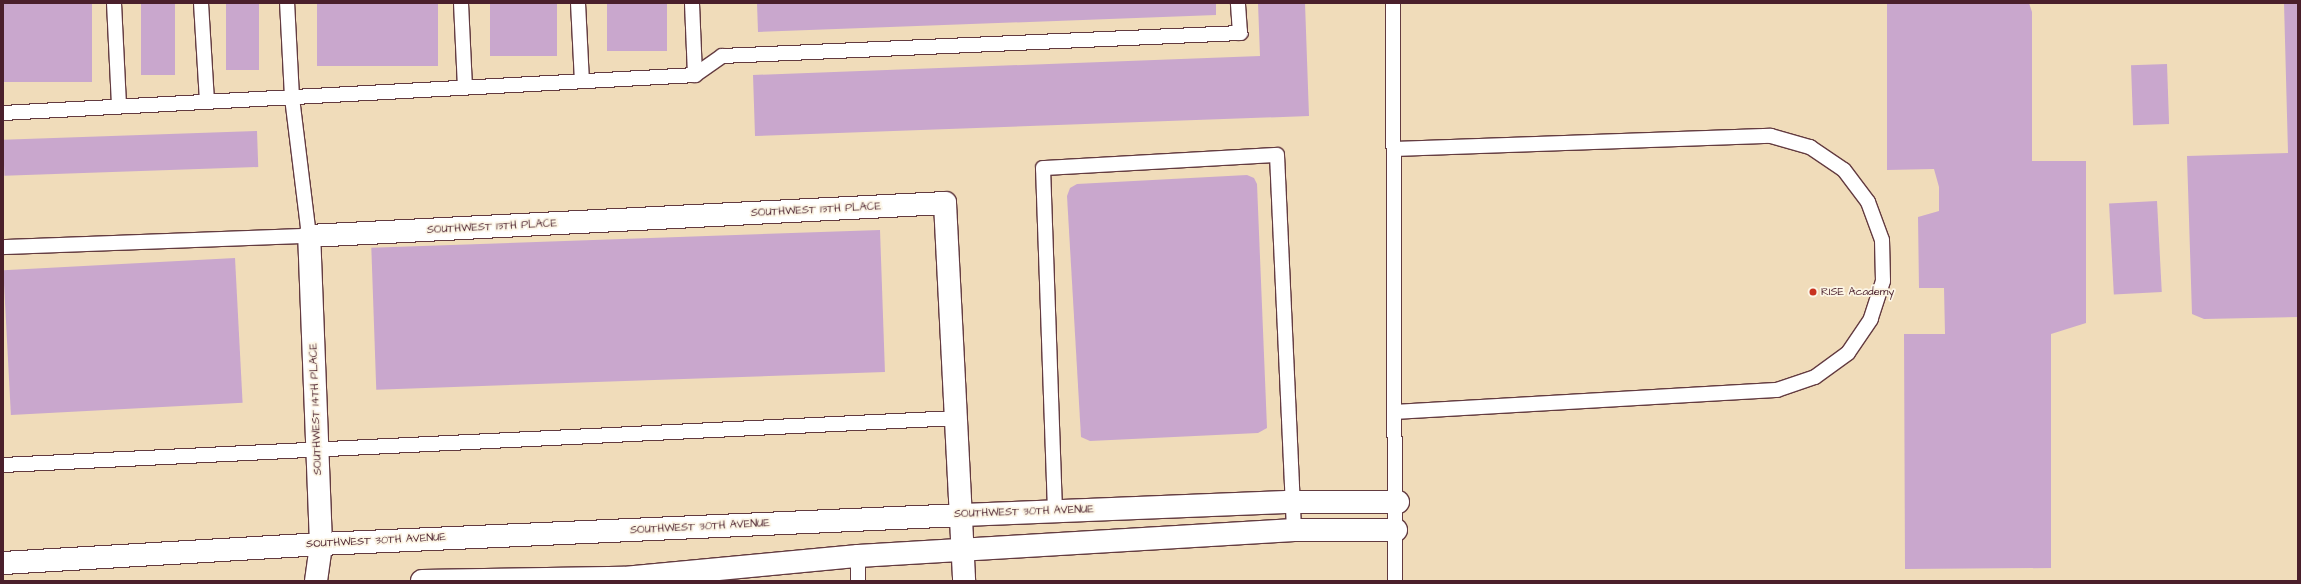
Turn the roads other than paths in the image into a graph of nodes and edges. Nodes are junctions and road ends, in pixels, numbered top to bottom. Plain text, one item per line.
1 (114, 3) edge
2 (201, 3) edge
3 (287, 3) edge
4 (461, 3) edge
5 (578, 3) edge
6 (692, 3) edge
7 (1238, 3) edge
8 (1393, 3) edge
9 (695, 75) junction
10 (582, 81) junction
11 (465, 87) junction
12 (292, 97) junction
13 (206, 102) junction
14 (119, 106) junction
15 (3, 113) edge
16 (1394, 149) junction
17 (309, 236) junction
18 (3, 247) edge
19 (1397, 412) junction
20 (957, 418) junction
21 (317, 448) junction
22 (3, 465) edge
23 (1292, 502) junction
24 (1398, 502) junction
25 (1055, 511) junction
26 (963, 515) junction
27 (1294, 530) junction
28 (1396, 530) junction
29 (321, 544) junction
30 (964, 550) junction
31 (858, 556) junction
32 (3, 563) edge
33 (624, 579) edge
34 (316, 581) edge
35 (422, 581) edge
36 (468, 581) edge
37 (858, 581) edge
38 (964, 581) edge
39 (1395, 581) edge

1 - 14 lane
2 - 13 lane
3 - 12 lane
4 - 11 lane
5 - 10 lane
6 - 9 lane
7 - 9 lane
8 - 16 lane
9 - 10 lane
10 - 11 lane
11 - 12 lane
12 - 13 lane
12 - 17 lane
13 - 14 lane
14 - 15 lane
16 - 19 lane
16 - 19 lane
17 - 18 lane
17 - 20 street, SOUTHWEST 13TH PLACE
17 - 21 street, SOUTHWEST 14TH PLACE
19 - 24 lane
20 - 21 lane
20 - 26 street, SOUTHWEST 13TH PLACE
21 - 22 lane
21 - 29 street, SOUTHWEST 14TH PLACE
23 - 24 street, SOUTHWEST 30TH AVENUE
23 - 25 street, SOUTHWEST 30TH AVENUE
23 - 25 lane
23 - 27 lane
24 - 28 lane
25 - 26 street, SOUTHWEST 30TH AVENUE
26 - 29 street, SOUTHWEST 30TH AVENUE
26 - 30 street, SOUTHWEST 13TH PLACE
27 - 28 street
27 - 30 street
28 - 39 lane
29 - 32 street, SOUTHWEST 30TH AVENUE
29 - 34 street, SOUTHWEST 14TH PLACE
30 - 31 street
30 - 38 street, SOUTHWEST 13TH PLACE
31 - 33 street
31 - 37 lane
33 - 36 street
35 - 36 street

